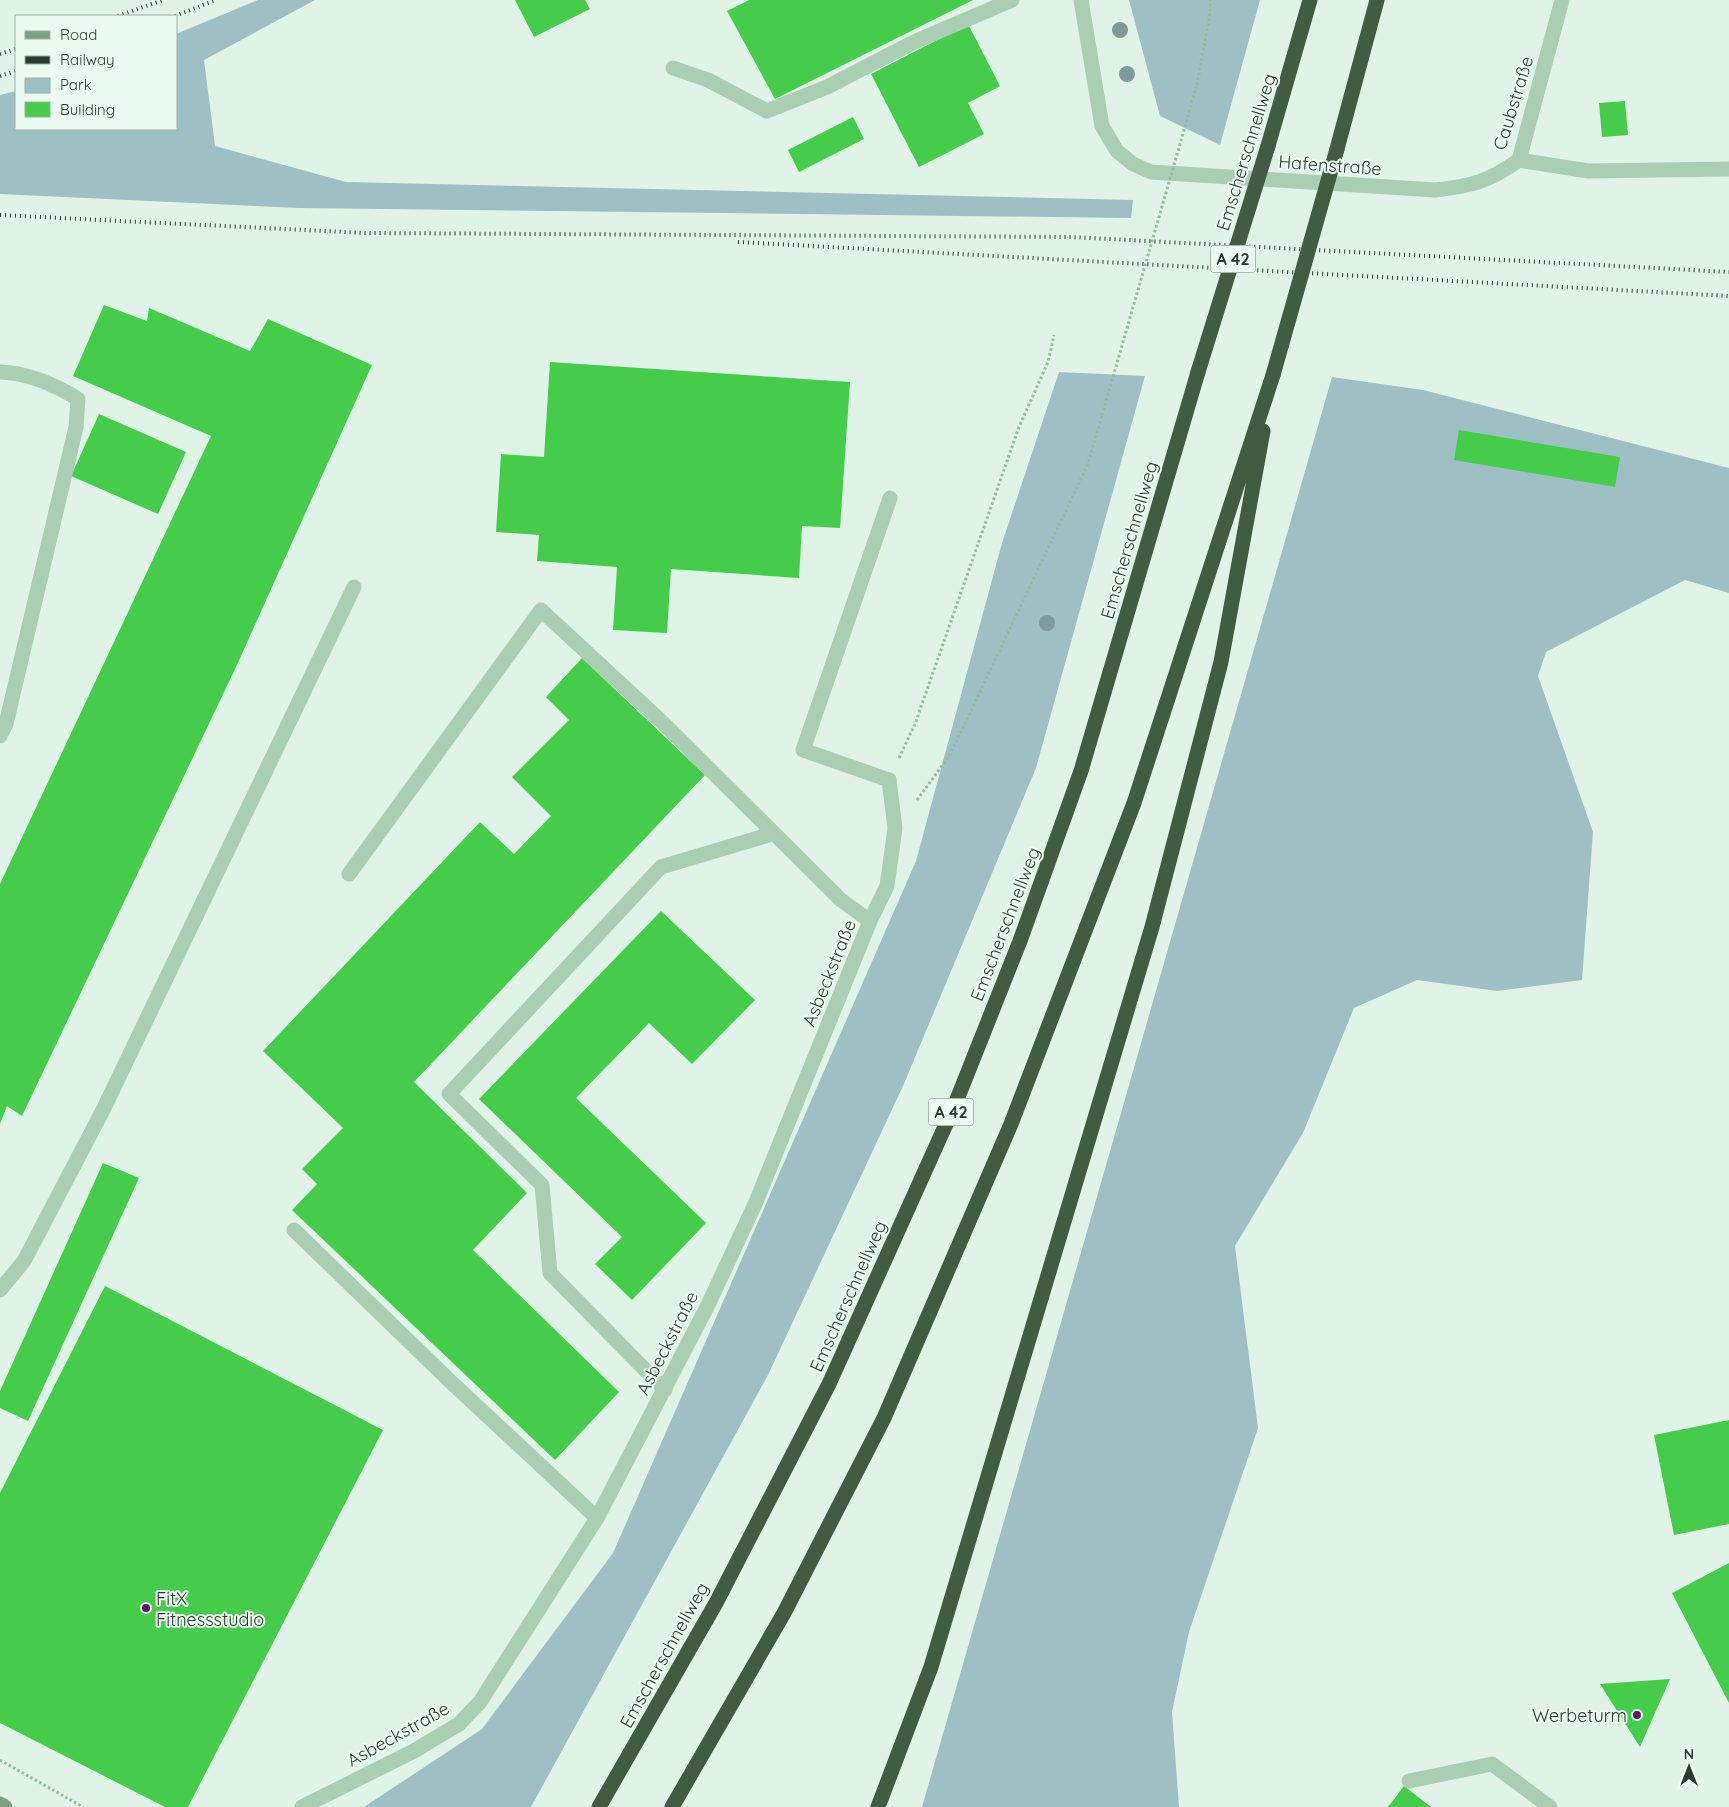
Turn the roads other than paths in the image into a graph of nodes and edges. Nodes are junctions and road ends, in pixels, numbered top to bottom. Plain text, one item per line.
1 (1012, 0) edge
2 (1081, 0) edge
3 (1310, 0) edge
4 (1377, 0) edge
5 (1562, 0) edge
6 (673, 68) dead end
7 (1519, 160) junction
8 (1729, 169) edge
9 (1434, 190) joint
10 (0, 372) edge
11 (1273, 375) junction
12 (890, 498) dead end
13 (354, 587) dead end
14 (0, 736) edge
15 (772, 834) junction
16 (349, 874) dead end
17 (870, 921) junction
18 (294, 1230) dead end
19 (0, 1290) edge
20 (665, 1390) junction
21 (597, 1518) junction
22 (1409, 1781) dead end
23 (0, 1804) edge
24 (5, 1807) edge
25 (302, 1807) edge
26 (599, 1807) edge
27 (672, 1807) edge
28 (878, 1807) edge
29 (1550, 1807) edge

1 - 6 street
2 - 9 street, Hafenstraße
3 - 26 highway, Emscherschnellweg / A 42, bridge
4 - 11 highway, bridge
5 - 7 street, Caubstraße
7 - 8 street
7 - 9 street, Caubstraße
10 - 14 street
11 - 27 highway
11 - 28 highway
12 - 17 street, Asbeckstraße
13 - 19 street
15 - 16 street
15 - 17 street
15 - 20 street
17 - 20 street, Asbeckstraße
18 - 21 street
20 - 21 street, Asbeckstraße
21 - 25 street, Asbeckstraße
22 - 29 street
23 - 24 main road

